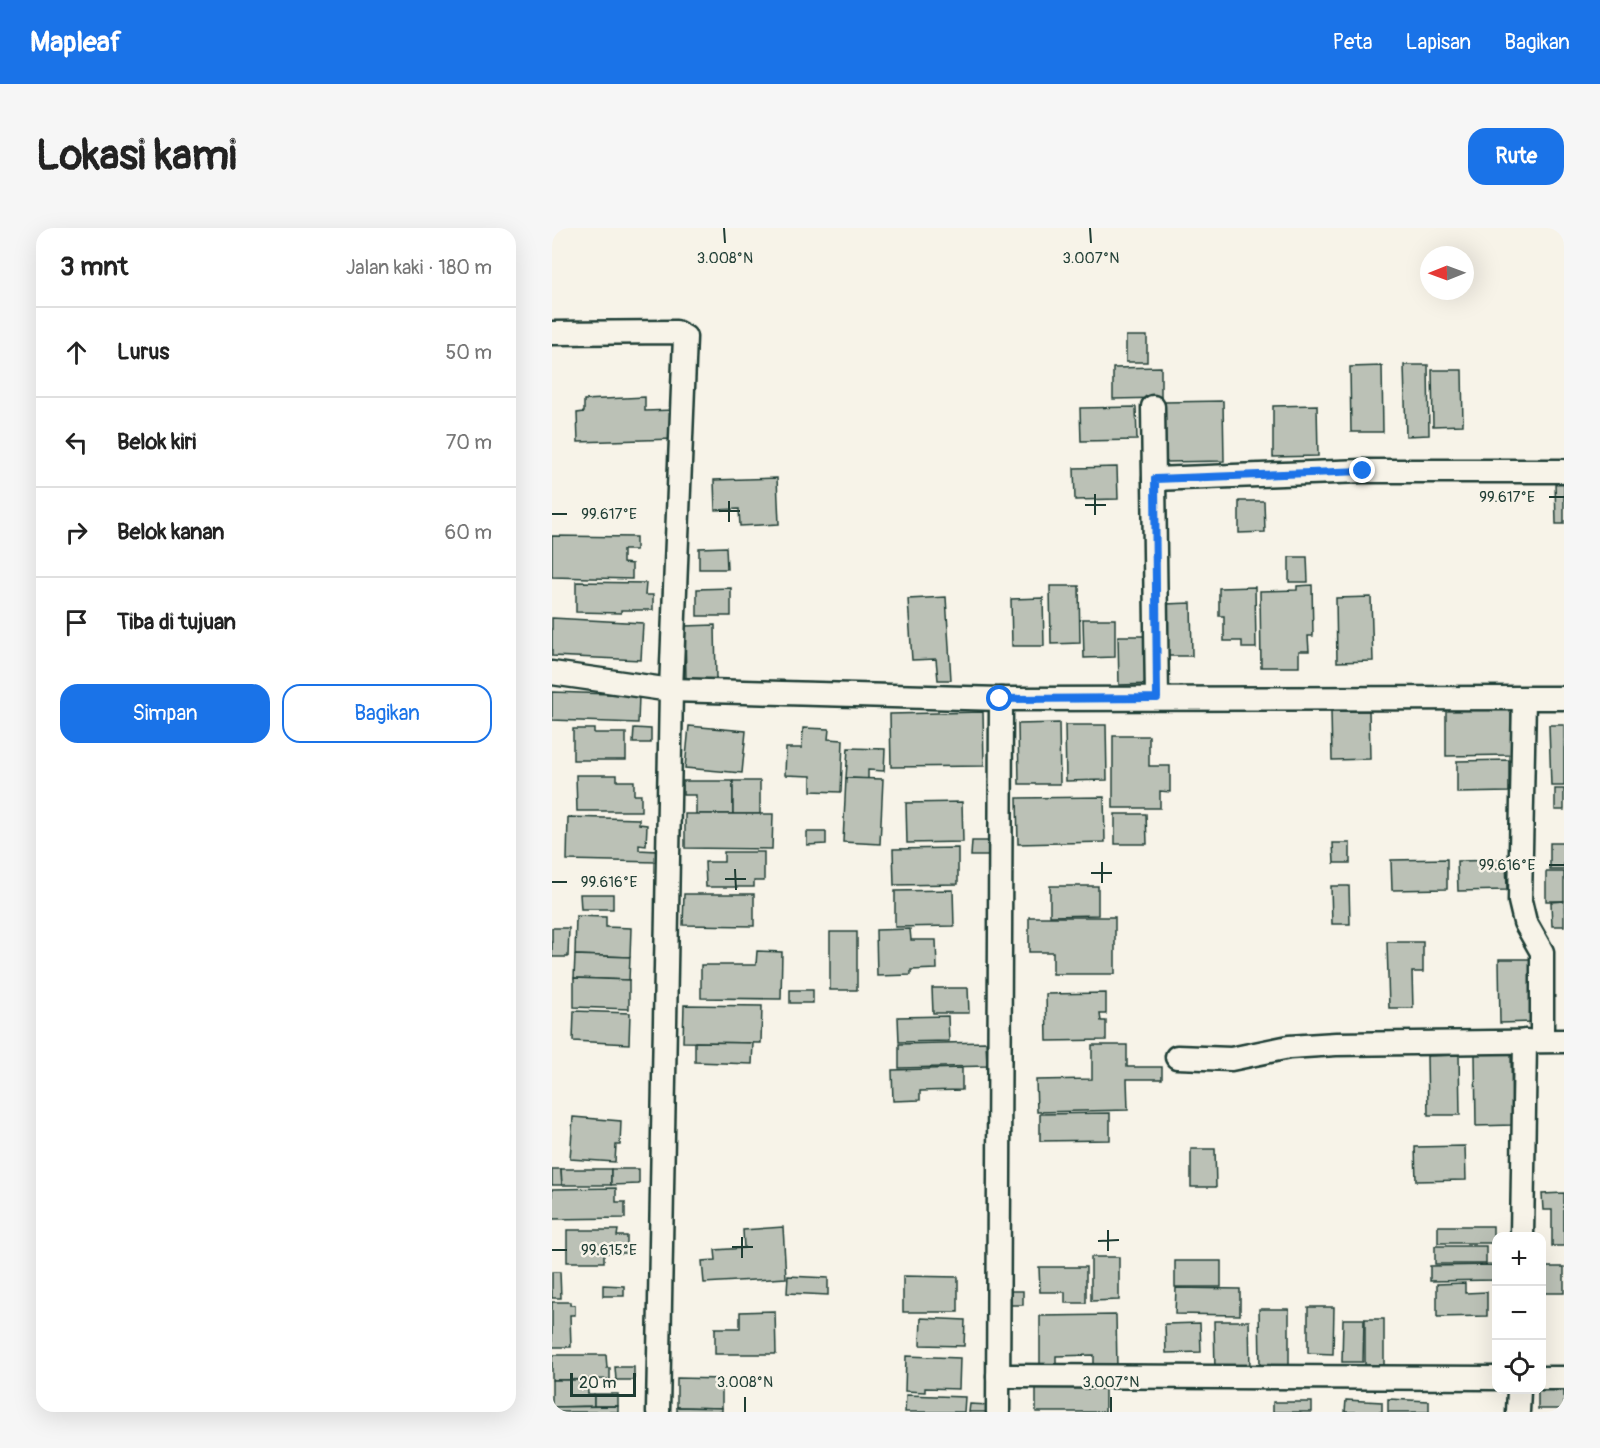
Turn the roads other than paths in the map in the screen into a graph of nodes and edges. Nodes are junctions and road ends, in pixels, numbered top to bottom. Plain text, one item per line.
1 (552, 333) edge
2 (1153, 406) dead end
3 (1564, 471) edge
4 (1155, 479) junction
5 (552, 673) edge
6 (671, 690) junction
7 (1157, 698) junction
8 (1564, 698) edge
9 (1000, 699) junction
10 (1524, 699) junction
11 (1544, 1040) edge
12 (1177, 1057) dead end
13 (1522, 1232) edge
14 (998, 1376) junction
15 (1492, 1378) edge
16 (1546, 1378) edge
17 (1564, 1378) edge
18 (1519, 1394) edge
19 (658, 1412) edge
20 (998, 1412) edge
21 (1518, 1412) edge

1 - 6 street
2 - 4 street
3 - 4 street
4 - 7 street
5 - 6 street
6 - 9 street
6 - 19 street
7 - 9 street
7 - 10 street
8 - 10 street
9 - 14 street
10 - 11 street
11 - 12 street
11 - 13 street
14 - 15 street
14 - 20 street
16 - 17 street
18 - 21 street

